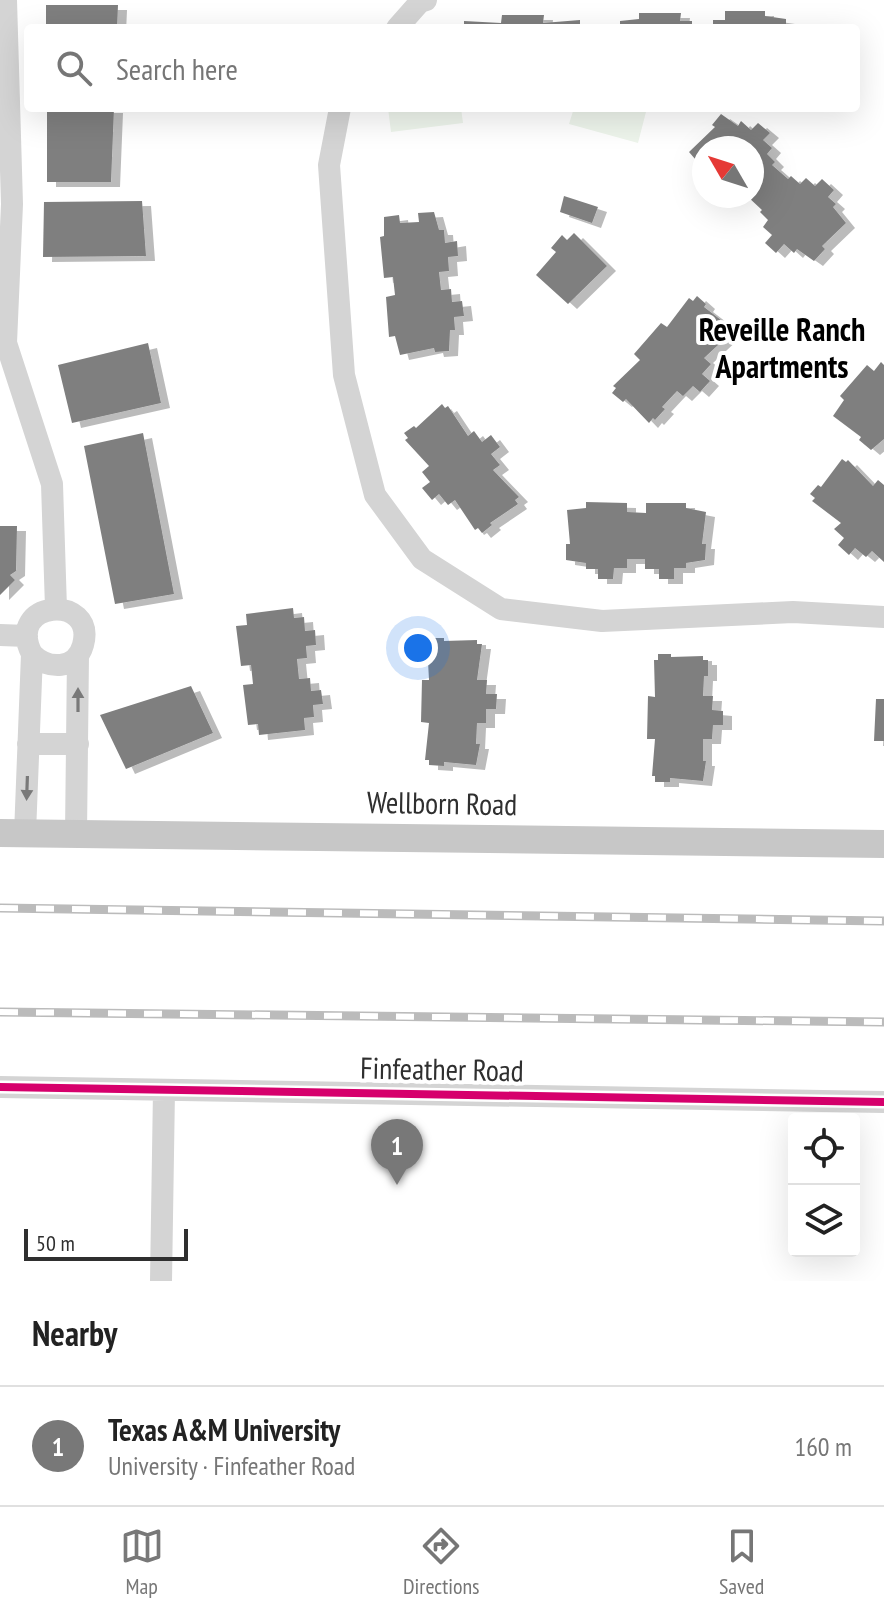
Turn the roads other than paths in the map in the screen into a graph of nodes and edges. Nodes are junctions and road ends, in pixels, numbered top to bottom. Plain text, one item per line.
1 (6, 0) edge
2 (426, 0) edge
3 (401, 24) edge
4 (339, 112) edge
5 (56, 608) junction
6 (884, 617) edge
7 (0, 635) edge
8 (30, 645) junction
9 (78, 655) junction
10 (28, 744) junction
11 (78, 744) junction
12 (13, 834) edge
13 (76, 834) junction
14 (884, 844) edge
15 (0, 1087) edge
16 (164, 1090) junction
17 (884, 1102) edge
18 (161, 1281) edge

1 - 5 street
2 - 3 street
4 - 6 street
5 - 8 street
5 - 9 street
7 - 8 street
8 - 9 street
8 - 10 street
11 -> 9 street
10 - 11 street
10 -> 12 street
11 - 13 street
12 - 13 main road, Wellborn Road
13 - 14 main road, Wellborn Road
15 - 16 street, Finfeather Road
16 - 17 street, Finfeather Road
16 - 18 street

